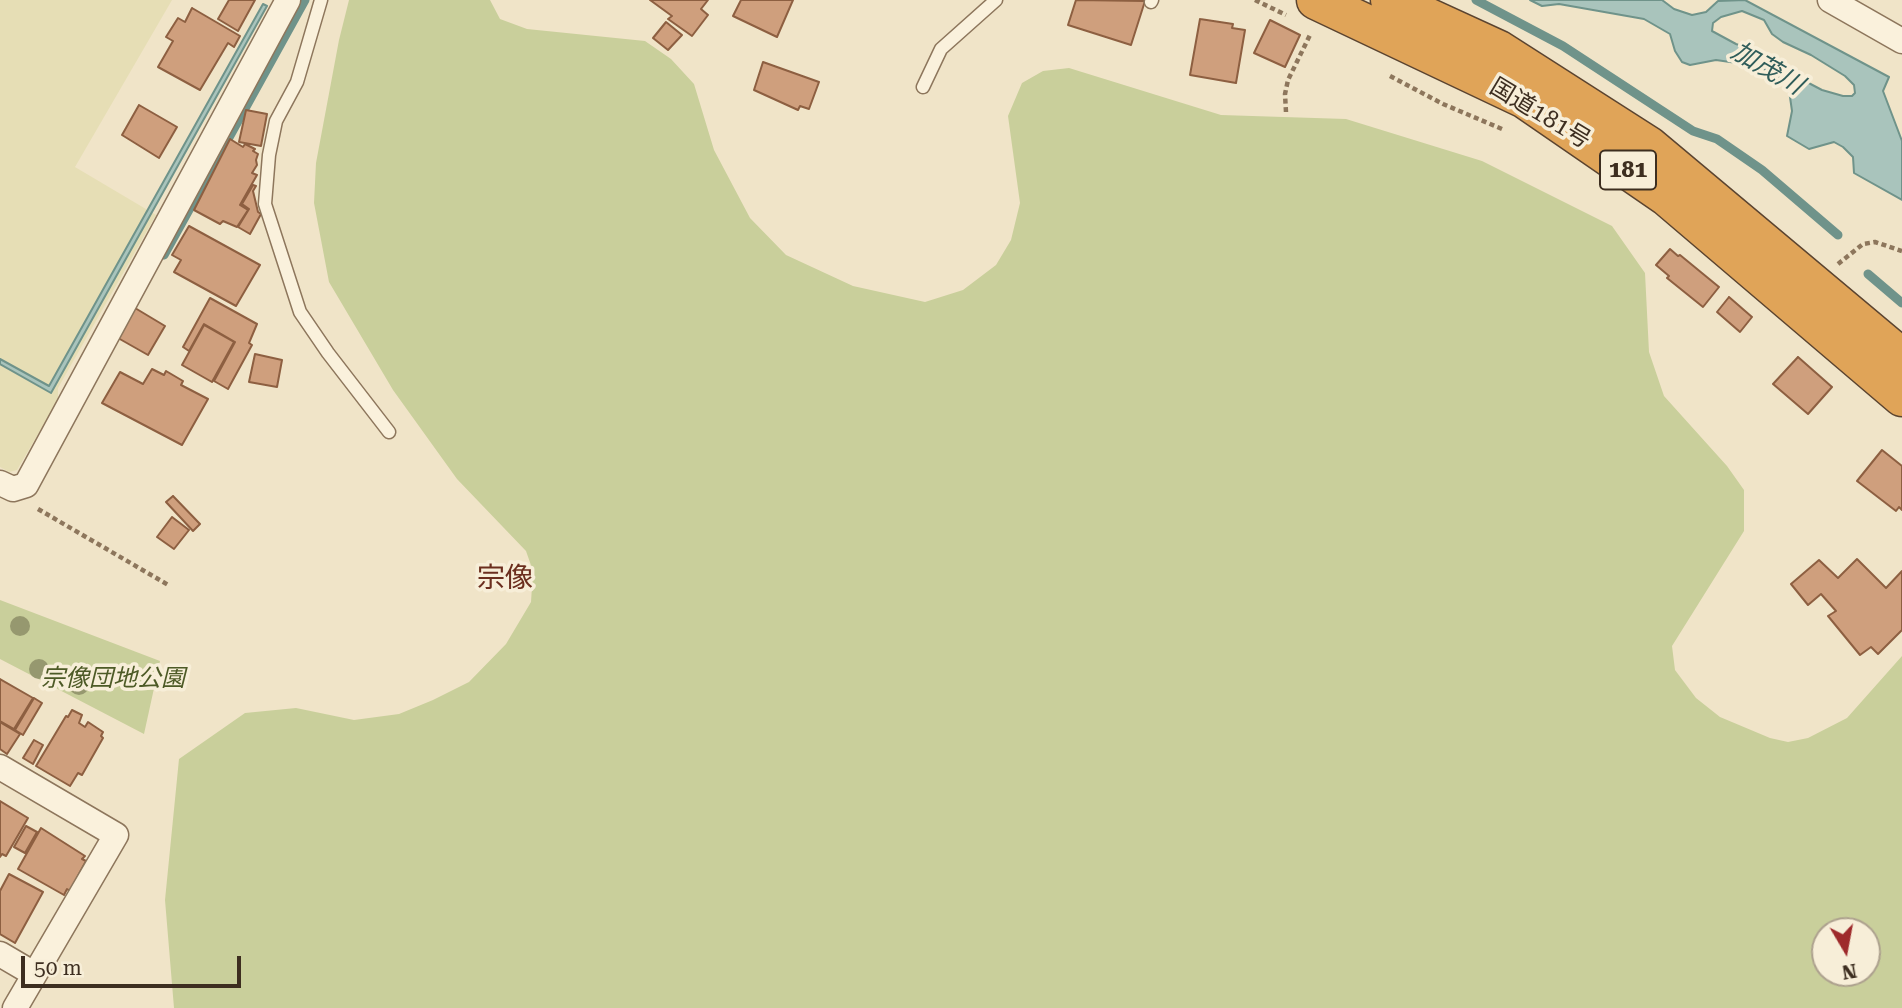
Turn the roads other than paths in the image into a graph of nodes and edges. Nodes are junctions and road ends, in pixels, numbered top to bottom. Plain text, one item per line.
1 (288, 0) edge
2 (321, 0) edge
3 (996, 0) edge
4 (1390, 0) edge
5 (1830, 0) edge
6 (1304, 14) edge
7 (1902, 41) edge
8 (923, 87) dead end
9 (1902, 358) edge
10 (1902, 397) edge
11 (389, 432) dead end
12 (6, 486) edge
13 (0, 767) edge
14 (0, 954) edge
15 (34, 974) junction
16 (15, 1008) edge

1 - 12 street
2 - 11 lane
3 - 8 lane
4 - 9 highway, 国道181号 / 181
5 - 7 street
6 - 10 highway, 国道181号 / 181
13 - 15 street
14 - 15 street
15 - 16 street

